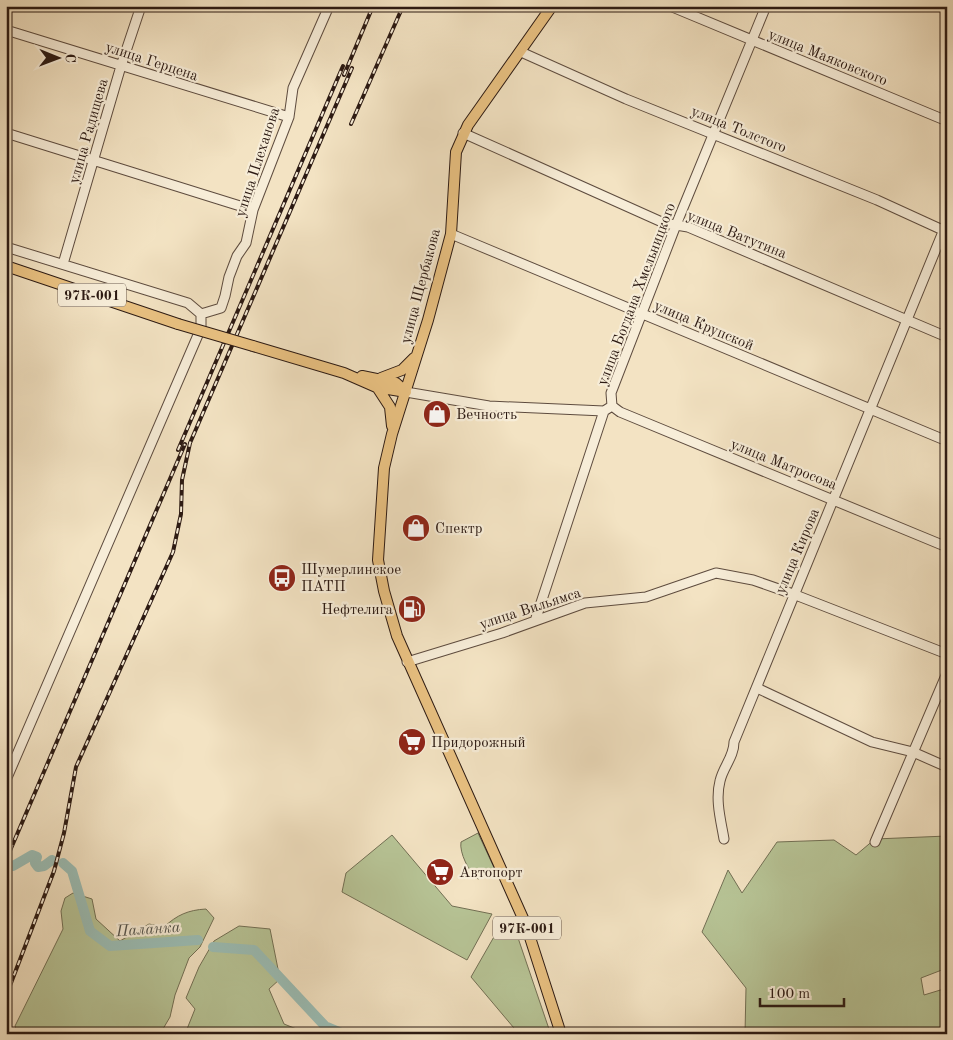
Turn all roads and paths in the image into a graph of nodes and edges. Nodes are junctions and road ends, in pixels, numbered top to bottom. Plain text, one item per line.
1 (141, 6) edge
2 (552, 6) edge
3 (670, 6) edge
4 (766, 6) edge
5 (942, 6) edge
6 (326, 7) edge
7 (947, 8) edge
8 (6, 30) edge
9 (751, 41) junction
10 (521, 52) junction
11 (121, 66) junction
12 (289, 117) junction
13 (947, 121) edge
14 (463, 133) junction
15 (714, 133) junction
16 (6, 134) edge
17 (93, 161) junction
18 (253, 210) junction
19 (676, 225) junction
20 (946, 228) edge
21 (451, 234) junction
22 (6, 247) edge
23 (63, 264) junction
24 (6, 266) edge
25 (201, 314) junction
26 (641, 314) junction
27 (908, 320) junction
28 (947, 337) edge
29 (419, 351) junction
30 (376, 382) junction
31 (406, 392) junction
32 (608, 408) junction
33 (872, 410) junction
34 (392, 434) junction
35 (947, 441) edge
36 (834, 499) junction
37 (947, 547) edge
38 (793, 594) junction
39 (535, 621) junction
40 (947, 654) edge
41 (407, 662) junction
42 (947, 673) edge
43 (757, 688) junction
44 (913, 752) junction
45 (947, 767) edge
46 (6, 780) edge
47 (724, 839) dead end
48 (875, 842) dead end
49 (561, 1034) edge

1 - 11 street, улица Радищева
2 - 10 main road, улица Щербакова
3 - 9 street, улица Маяковского
4 - 9 street, улица Богдана Хмельницкого
5 - 7 street
6 - 12 street, улица Плеханова
8 - 11 street, улица Герцена
9 - 13 street, улица Маяковского
9 - 15 street, улица Богдана Хмельницкого
10 - 14 main road, улица Щербакова
10 - 15 street, улица Толстого
11 - 12 street, улица Герцена
11 - 17 street, улица Радищева
12 - 18 street, улица Плеханова
14 - 19 street, улица Ватутина
14 - 21 main road, улица Щербакова
15 - 19 street, улица Богдана Хмельницкого
15 - 20 street, улица Толстого
16 - 17 street
17 - 18 street
17 - 23 street, улица Радищева
18 - 25 street, улица Плеханова
19 - 26 street, улица Богдана Хмельницкого
19 - 27 street, улица Ватутина
20 - 27 street, улица Кирова
21 - 26 street, улица Крупской
21 - 29 main road, улица Щербакова
22 - 23 street
23 - 25 street
24 - 30 main road, 97К-001, bridge
25 - 46 street
26 - 32 street, улица Богдана Хмельницкого
26 - 33 street, улица Крупской
27 - 28 street, улица Ватутина
27 - 33 street, улица Кирова
29 - 30 main road
29 - 31 main road, улица Щербакова
30 - 31 main road, 97К-001
30 - 34 main road, 97К-001
31 - 32 street
31 - 34 main road, 97К-001
32 - 36 street, улица Матросова
32 - 39 street, улица Богдана Хмельницкого
33 - 35 street, улица Крупской
33 - 36 street, улица Кирова
34 - 41 main road, 97К-001
36 - 37 street, улица Матросова
36 - 38 street, улица Кирова
38 - 39 street, улица Вильямса
38 - 40 street, улица Вильямса
38 - 43 street, улица Кирова
39 - 41 street, улица Вильямса
41 - 49 main road, 97К-001
42 - 44 street
43 - 44 street
43 - 47 street, улица Кирова
44 - 45 street
44 - 48 street

